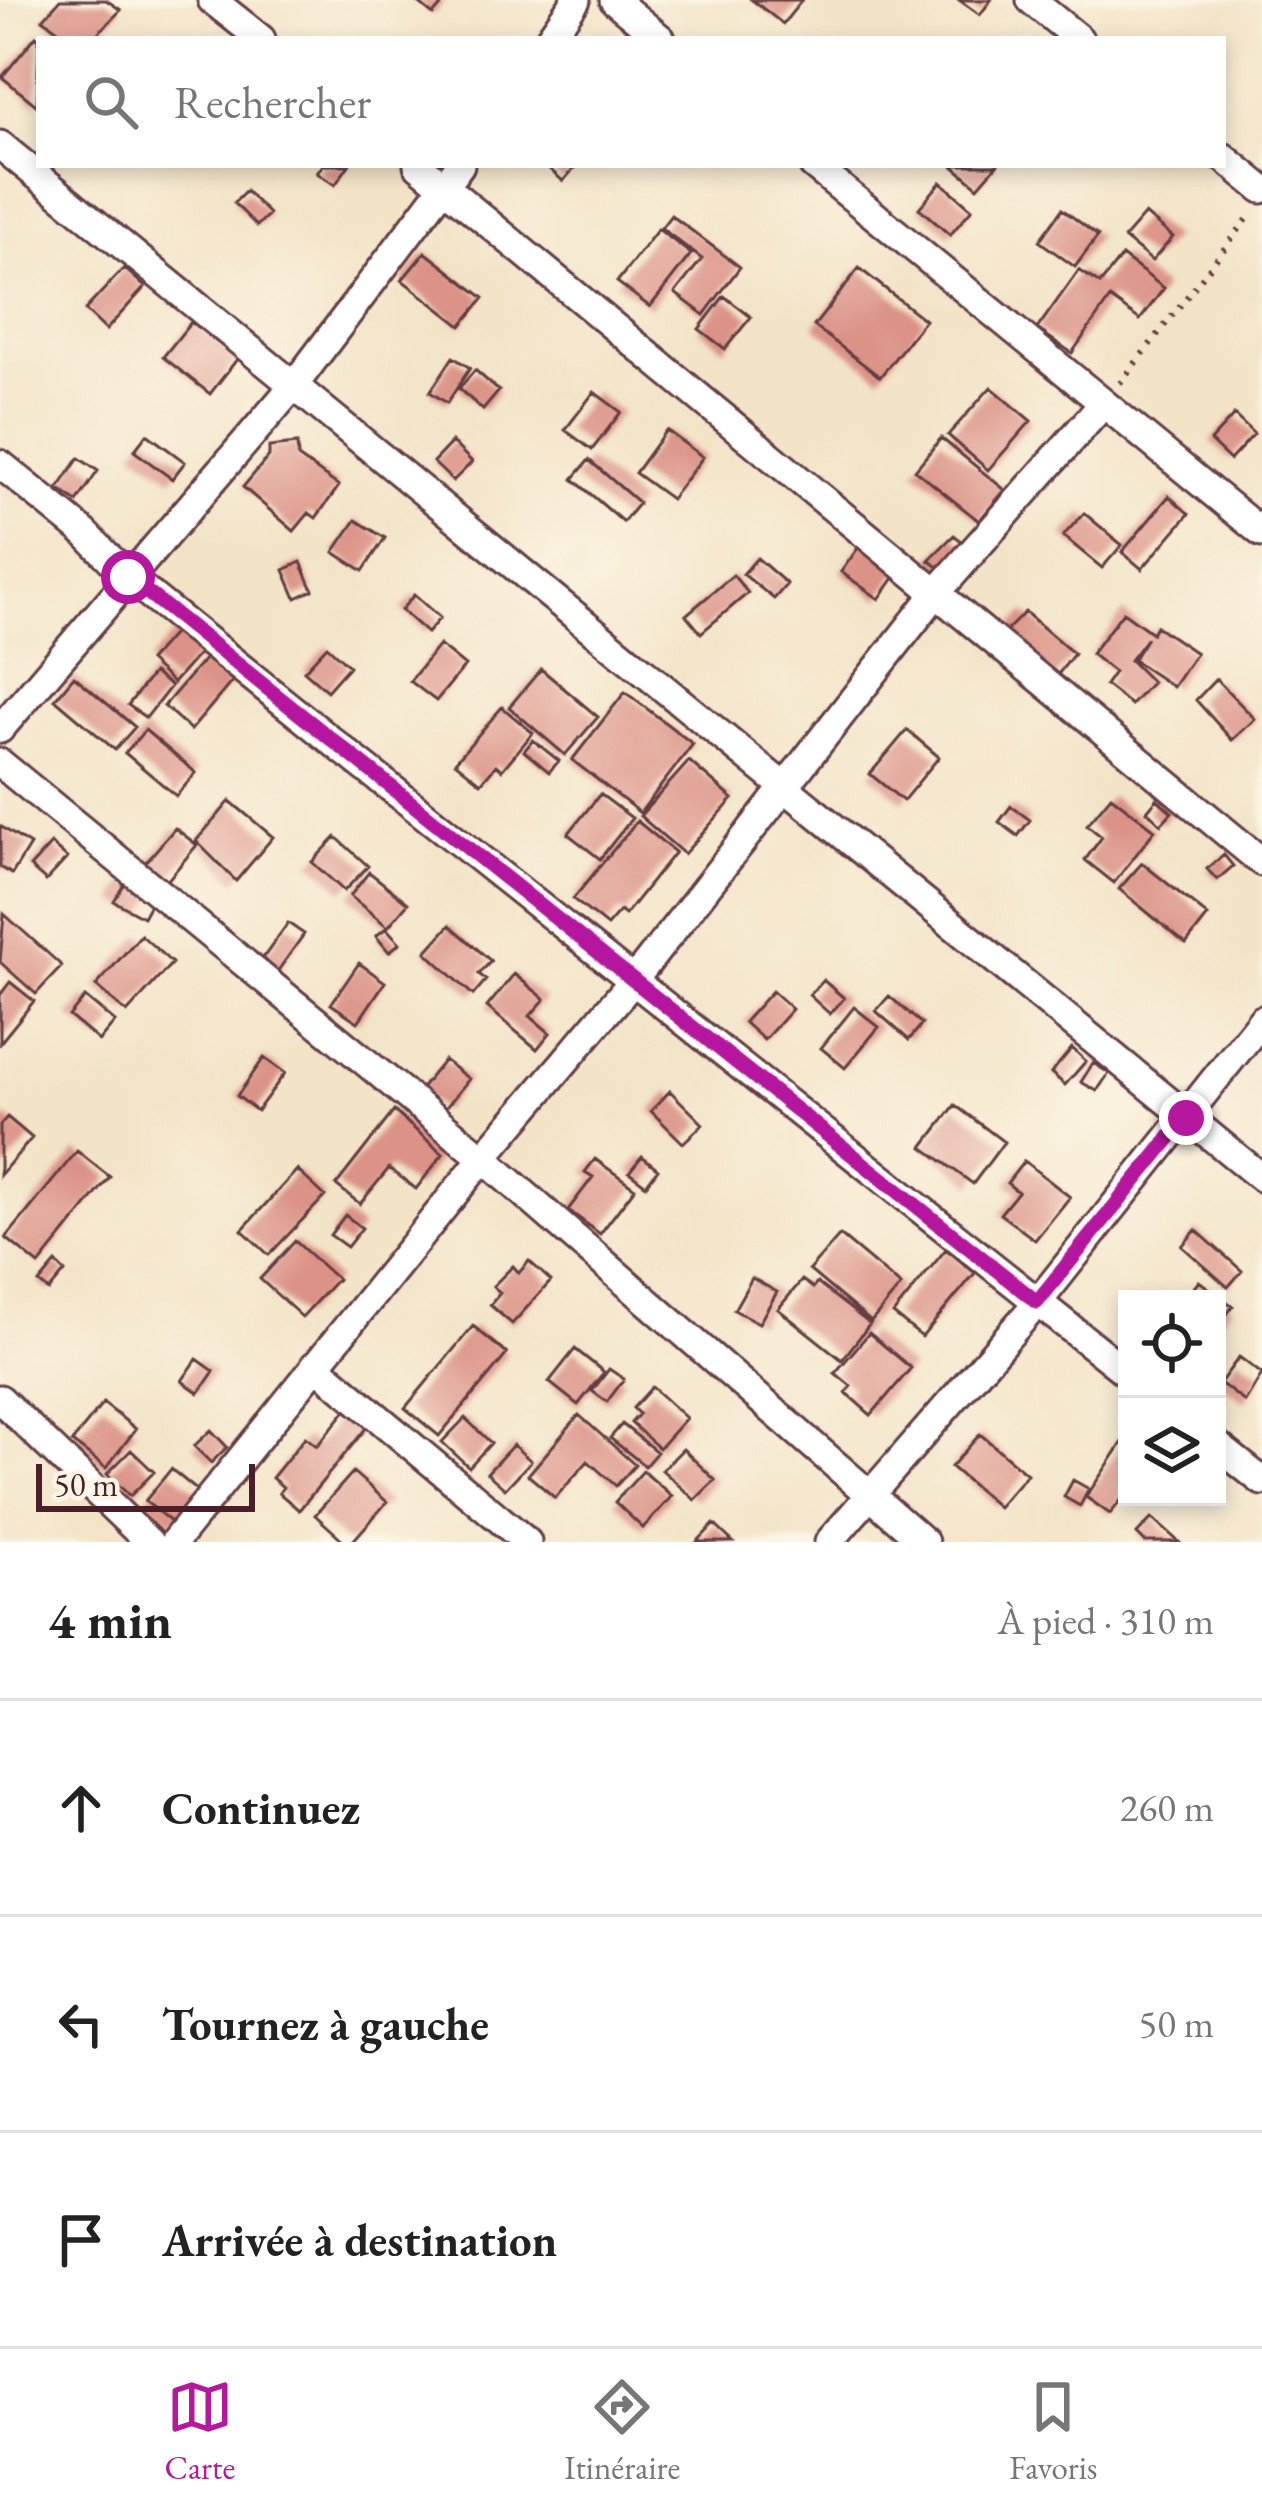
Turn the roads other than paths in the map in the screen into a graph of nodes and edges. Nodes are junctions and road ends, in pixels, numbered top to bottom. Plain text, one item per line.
1 (212, 0) edge
2 (576, 0) edge
3 (614, 0) edge
4 (1031, 0) edge
5 (257, 36) edge
6 (551, 36) edge
7 (657, 36) edge
8 (1075, 36) edge
9 (0, 145) edge
10 (1226, 159) edge
11 (817, 168) edge
12 (453, 176) edge
13 (1262, 189) edge
14 (296, 384) junction
15 (1103, 404) junction
16 (0, 464) edge
17 (1262, 533) edge
18 (128, 577) junction
19 (937, 592) junction
20 (0, 729) edge
21 (0, 763) edge
22 (782, 785) junction
23 (1262, 862) edge
24 (633, 981) junction
25 (1262, 1020) edge
26 (1186, 1118) junction
27 (483, 1158) junction
28 (1262, 1178) edge
29 (1037, 1302) junction
30 (315, 1365) junction
31 (1118, 1366) edge
32 (0, 1399) edge
33 (1226, 1452) edge
34 (1262, 1480) edge
35 (868, 1496) junction
36 (149, 1542) edge
37 (174, 1542) edge
38 (527, 1542) edge
39 (830, 1542) edge
40 (924, 1542) edge

1 - 5 street
2 - 6 street
3 - 7 street
4 - 8 street
9 - 14 street
10 - 13 street
11 - 15 street
12 - 14 street
12 - 19 street
14 - 18 street
14 - 22 street
15 - 17 street
15 - 19 street
16 - 18 street
18 - 20 street
18 - 24 street
19 - 22 street
19 - 23 street
21 - 27 street
22 - 24 street
22 - 26 street
24 - 27 street
24 - 29 street
25 - 26 street
26 - 28 street
26 - 29 street
27 - 30 street
27 - 35 street
29 - 31 street
29 - 35 street
30 - 37 street
30 - 38 street
32 - 36 street
33 - 34 street
35 - 39 street
35 - 40 street

